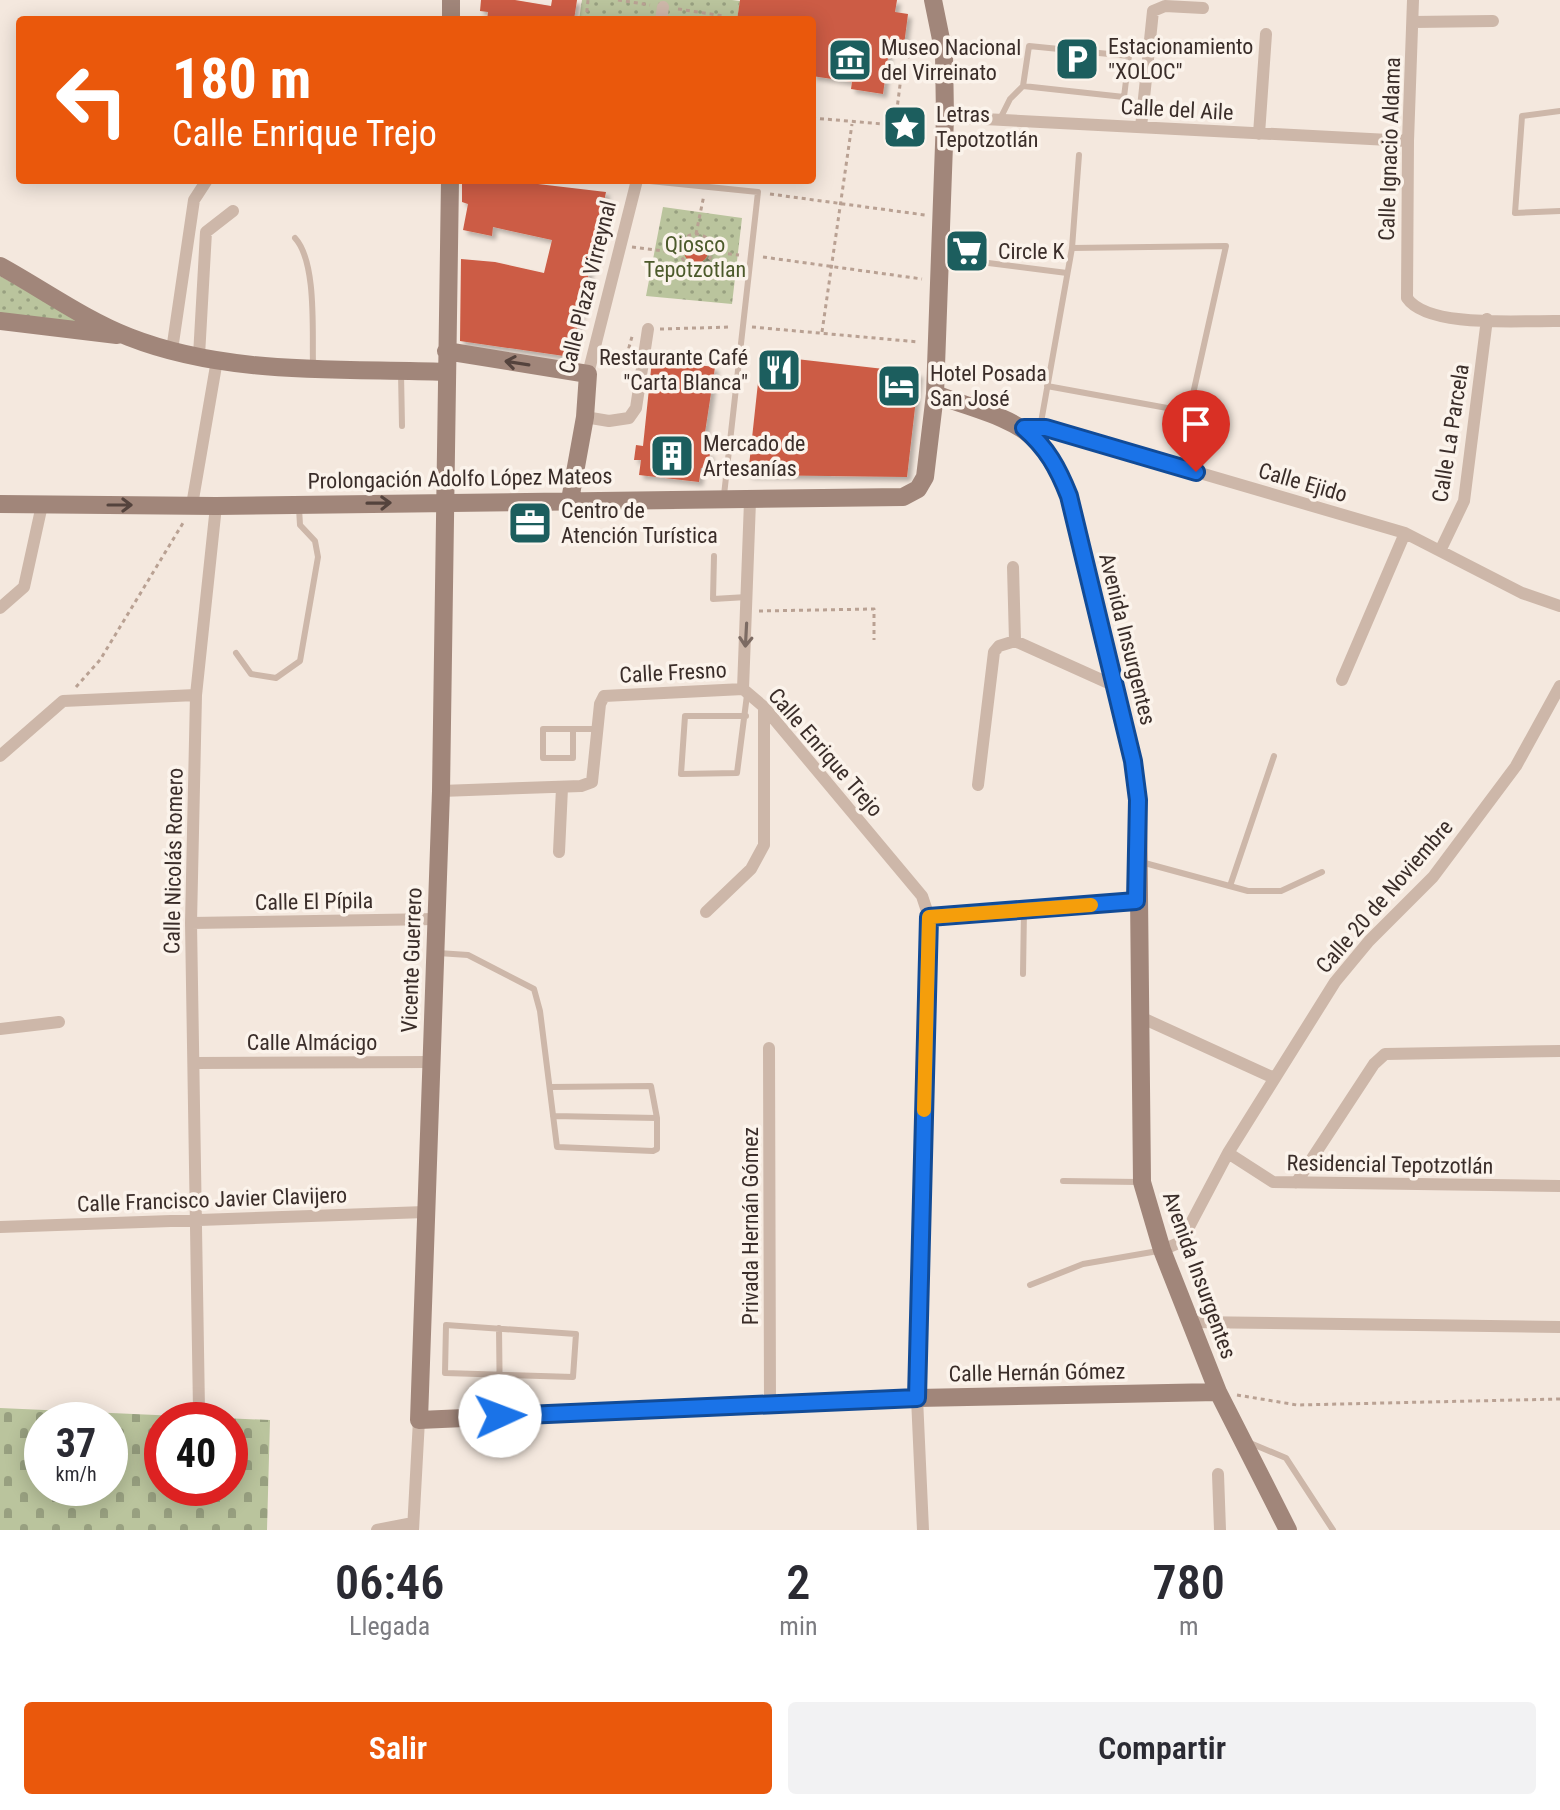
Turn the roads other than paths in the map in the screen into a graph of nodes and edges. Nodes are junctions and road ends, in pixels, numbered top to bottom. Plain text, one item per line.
1 (933, 0) edge
2 (1413, 0) edge
3 (1203, 8) dead end
4 (1493, 21) dead end
5 (1413, 22) junction
6 (1266, 34) dead end
7 (1023, 86) junction
8 (1560, 111) edge
9 (945, 117) junction
10 (1000, 120) junction
11 (1141, 127) junction
12 (1259, 134) junction
13 (1408, 141) junction
14 (1079, 155) dead end
15 (204, 184) edge
16 (450, 184) edge
17 (637, 184) edge
18 (676, 184) edge
19 (233, 211) dead end
20 (1560, 211) edge
21 (295, 238) dead end
22 (1072, 248) junction
23 (938, 256) junction
24 (0, 266) edge
25 (1067, 273) junction
26 (1487, 319) junction
27 (0, 321) edge
28 (1560, 321) edge
29 (648, 329) road end
30 (128, 337) junction
31 (172, 350) junction
32 (446, 351) junction
33 (208, 358) junction
34 (590, 366) junction
35 (313, 369) junction
36 (401, 371) junction
37 (445, 372) junction
38 (1047, 386) junction
39 (935, 394) junction
40 (585, 417) junction
41 (402, 426) dead end
42 (1032, 428) junction
43 (723, 499) junction
44 (570, 500) junction
45 (750, 501) junction
46 (446, 502) junction
47 (0, 504) edge
48 (42, 505) junction
49 (192, 505) junction
50 (298, 505) junction
51 (216, 506) junction
52 (1405, 533) junction
53 (1441, 549) junction
54 (714, 556) dead end
55 (1013, 567) dead end
56 (747, 597) junction
57 (1560, 606) edge
58 (0, 608) edge
59 (1015, 641) junction
60 (236, 653) dead end
61 (1342, 680) dead end
62 (1115, 686) junction
63 (1560, 686) edge
64 (745, 690) junction
65 (196, 695) junction
66 (764, 707) junction
67 (746, 716) junction
68 (573, 729) junction
69 (599, 729) junction
70 (0, 756) edge
71 (1274, 756) dead end
72 (978, 785) dead end
73 (562, 788) junction
74 (441, 791) junction
75 (559, 852) dead end
76 (1138, 861) junction
77 (1322, 872) dead end
78 (1230, 886) junction
79 (1136, 901) junction
80 (1024, 910) junction
81 (706, 912) dead end
82 (929, 917) junction
83 (437, 919) junction
84 (191, 923) junction
85 (434, 953) junction
86 (1023, 974) dead end
87 (1138, 1016) junction
88 (59, 1022) dead end
89 (0, 1029) edge
90 (769, 1048) dead end
91 (1560, 1051) edge
92 (430, 1062) junction
93 (194, 1063) junction
94 (1274, 1078) junction
95 (550, 1087) junction
96 (553, 1116) junction
97 (657, 1118) junction
98 (1228, 1153) junction
99 (1063, 1181) dead end
100 (1142, 1182) junction
101 (1296, 1183) junction
102 (1560, 1186) edge
103 (425, 1212) junction
104 (197, 1217) junction
105 (0, 1227) edge
106 (1162, 1250) junction
107 (1030, 1285) dead end
108 (1190, 1322) junction
109 (1560, 1327) edge
110 (499, 1328) junction
111 (499, 1377) junction
112 (1218, 1392) junction
113 (917, 1398) junction
114 (199, 1402) edge
115 (770, 1405) junction
116 (500, 1416) junction
117 (419, 1420) junction
118 (1243, 1440) junction
119 (1218, 1474) dead end
120 (413, 1526) edge
121 (377, 1530) edge
122 (923, 1530) edge
123 (1220, 1530) edge
124 (1288, 1530) edge
125 (1333, 1530) edge

1 - 9 street
2 - 5 street, Calle Ignacio Aldama
3 - 11 street
4 - 5 street
5 - 13 street, Calle Ignacio Aldama
6 - 12 street
7 - 7 lane
7 - 10 lane
8 - 20 lane
9 - 10 street, Calle del Aile
9 - 23 street
10 - 11 street, Calle del Aile
11 - 12 street, Calle del Aile
12 - 13 street, Calle del Aile
13 - 26 street, Calle Ignacio Aldama
14 - 22 lane
15 - 31 street
16 - 32 street, Vicente Guerrero
17 - 34 street, Calle Plaza Virreynal
18 - 43 lane
19 - 33 street
21 - 35 lane
22 - 25 lane
22 - 38 lane
23 - 25 lane
23 - 39 street
24 - 30 street
25 - 38 lane
26 - 28 street
26 - 53 street, Calle La Parcela
27 - 30 street
29 - 40 street
30 - 31 street
31 - 33 street
34 -> 32 street
32 - 37 street, Vicente Guerrero
33 - 35 street
33 - 49 street
34 - 40 street, Calle Plaza Virreynal
35 - 36 street
36 - 37 street
36 - 41 lane
37 - 46 street, Vicente Guerrero
38 - 42 lane
39 - 42 street, Avenida Insurgentes
39 - 45 street, Prolongación Adolfo López Mateos
40 - 44 street, Calle Plaza Virreynal
42 - 52 street, Calle Ejido
42 - 62 street, Avenida Insurgentes
43 - 44 street, Prolongación Adolfo López Mateos
43 - 45 street, Prolongación Adolfo López Mateos
44 - 46 street, Prolongación Adolfo López Mateos
45 - 56 street, Calle Enrique Trejo
50 -> 46 street, Prolongación Adolfo López Mateos
46 - 74 street, Vicente Guerrero
47 - 48 street, Prolongación Adolfo López Mateos
48 -> 49 street, Prolongación Adolfo López Mateos
48 - 58 street
49 - 51 street, Prolongación Adolfo López Mateos
50 - 51 street, Prolongación Adolfo López Mateos
50 - 60 lane
51 - 65 street, Calle Nicolás Romero
52 - 53 street, Calle Ejido
52 - 61 street
53 - 57 street, Calle Ejido
54 - 56 lane
55 - 59 street
56 -> 64 street, Calle Enrique Trejo
59 - 62 street
59 - 72 street
62 - 76 street, Avenida Insurgentes
63 - 94 street, Calle 20 de Noviembre
64 - 66 street, Calle Enrique Trejo
64 - 67 lane
64 - 69 street, Calle Fresno
65 - 70 street
65 - 84 street, Calle Nicolás Romero
66 - 81 street
66 - 82 street, Calle Enrique Trejo
67 - 67 lane
68 - 68 lane
68 - 69 lane
69 - 73 street, Calle Fresno
71 - 78 lane
73 - 74 street, Calle Fresno
73 - 75 street
74 - 83 street, Vicente Guerrero
76 - 78 lane
76 - 79 street, Avenida Insurgentes
77 - 78 lane
79 - 80 street
79 - 87 street, Avenida Insurgentes
80 - 82 street
80 - 86 lane
82 - 113 street, Calle Enrique Trejo
83 - 84 street, Calle El Pípila
83 - 85 street, Vicente Guerrero
84 - 93 street, Calle Nicolás Romero
85 - 92 street, Vicente Guerrero
85 - 95 lane
87 - 94 street
87 - 100 street, Avenida Insurgentes
88 - 89 street
90 - 115 street, Privada Hernán Gómez
91 - 101 street
92 - 93 street, Calle Almácigo
92 - 103 street, Vicente Guerrero
93 - 104 street, Calle Nicolás Romero
94 - 98 street, Calle 20 de Noviembre
95 - 96 lane
95 - 97 lane
96 - 97 lane
96 - 97 lane
98 - 101 street, Residencial Tepotzotlán
98 - 106 street, Calle 20 de Noviembre
99 - 100 lane
100 - 106 street, Avenida Insurgentes
101 - 102 street, Residencial Tepotzotlán
103 - 104 street, Calle Francisco Javier Clavijero
103 - 117 street, Vicente Guerrero
104 - 105 street, Calle Francisco Javier Clavijero
104 - 114 street, Calle Nicolás Romero
106 - 107 lane
106 - 108 street, Avenida Insurgentes
108 - 109 street
108 - 112 street, Avenida Insurgentes
110 - 111 lane
110 - 111 lane
110 - 111 lane
111 - 116 lane
112 - 113 street, Calle Hernán Gómez
112 - 118 street, Avenida Insurgentes
113 - 115 street, Calle Hernán Gómez
113 - 122 street, Calle Enrique Trejo
115 - 116 street, Calle Hernán Gómez
116 - 117 street, Calle Hernán Gómez
117 - 120 street
118 - 124 street, Avenida Insurgentes
118 - 125 lane
119 - 123 street
120 - 121 street

